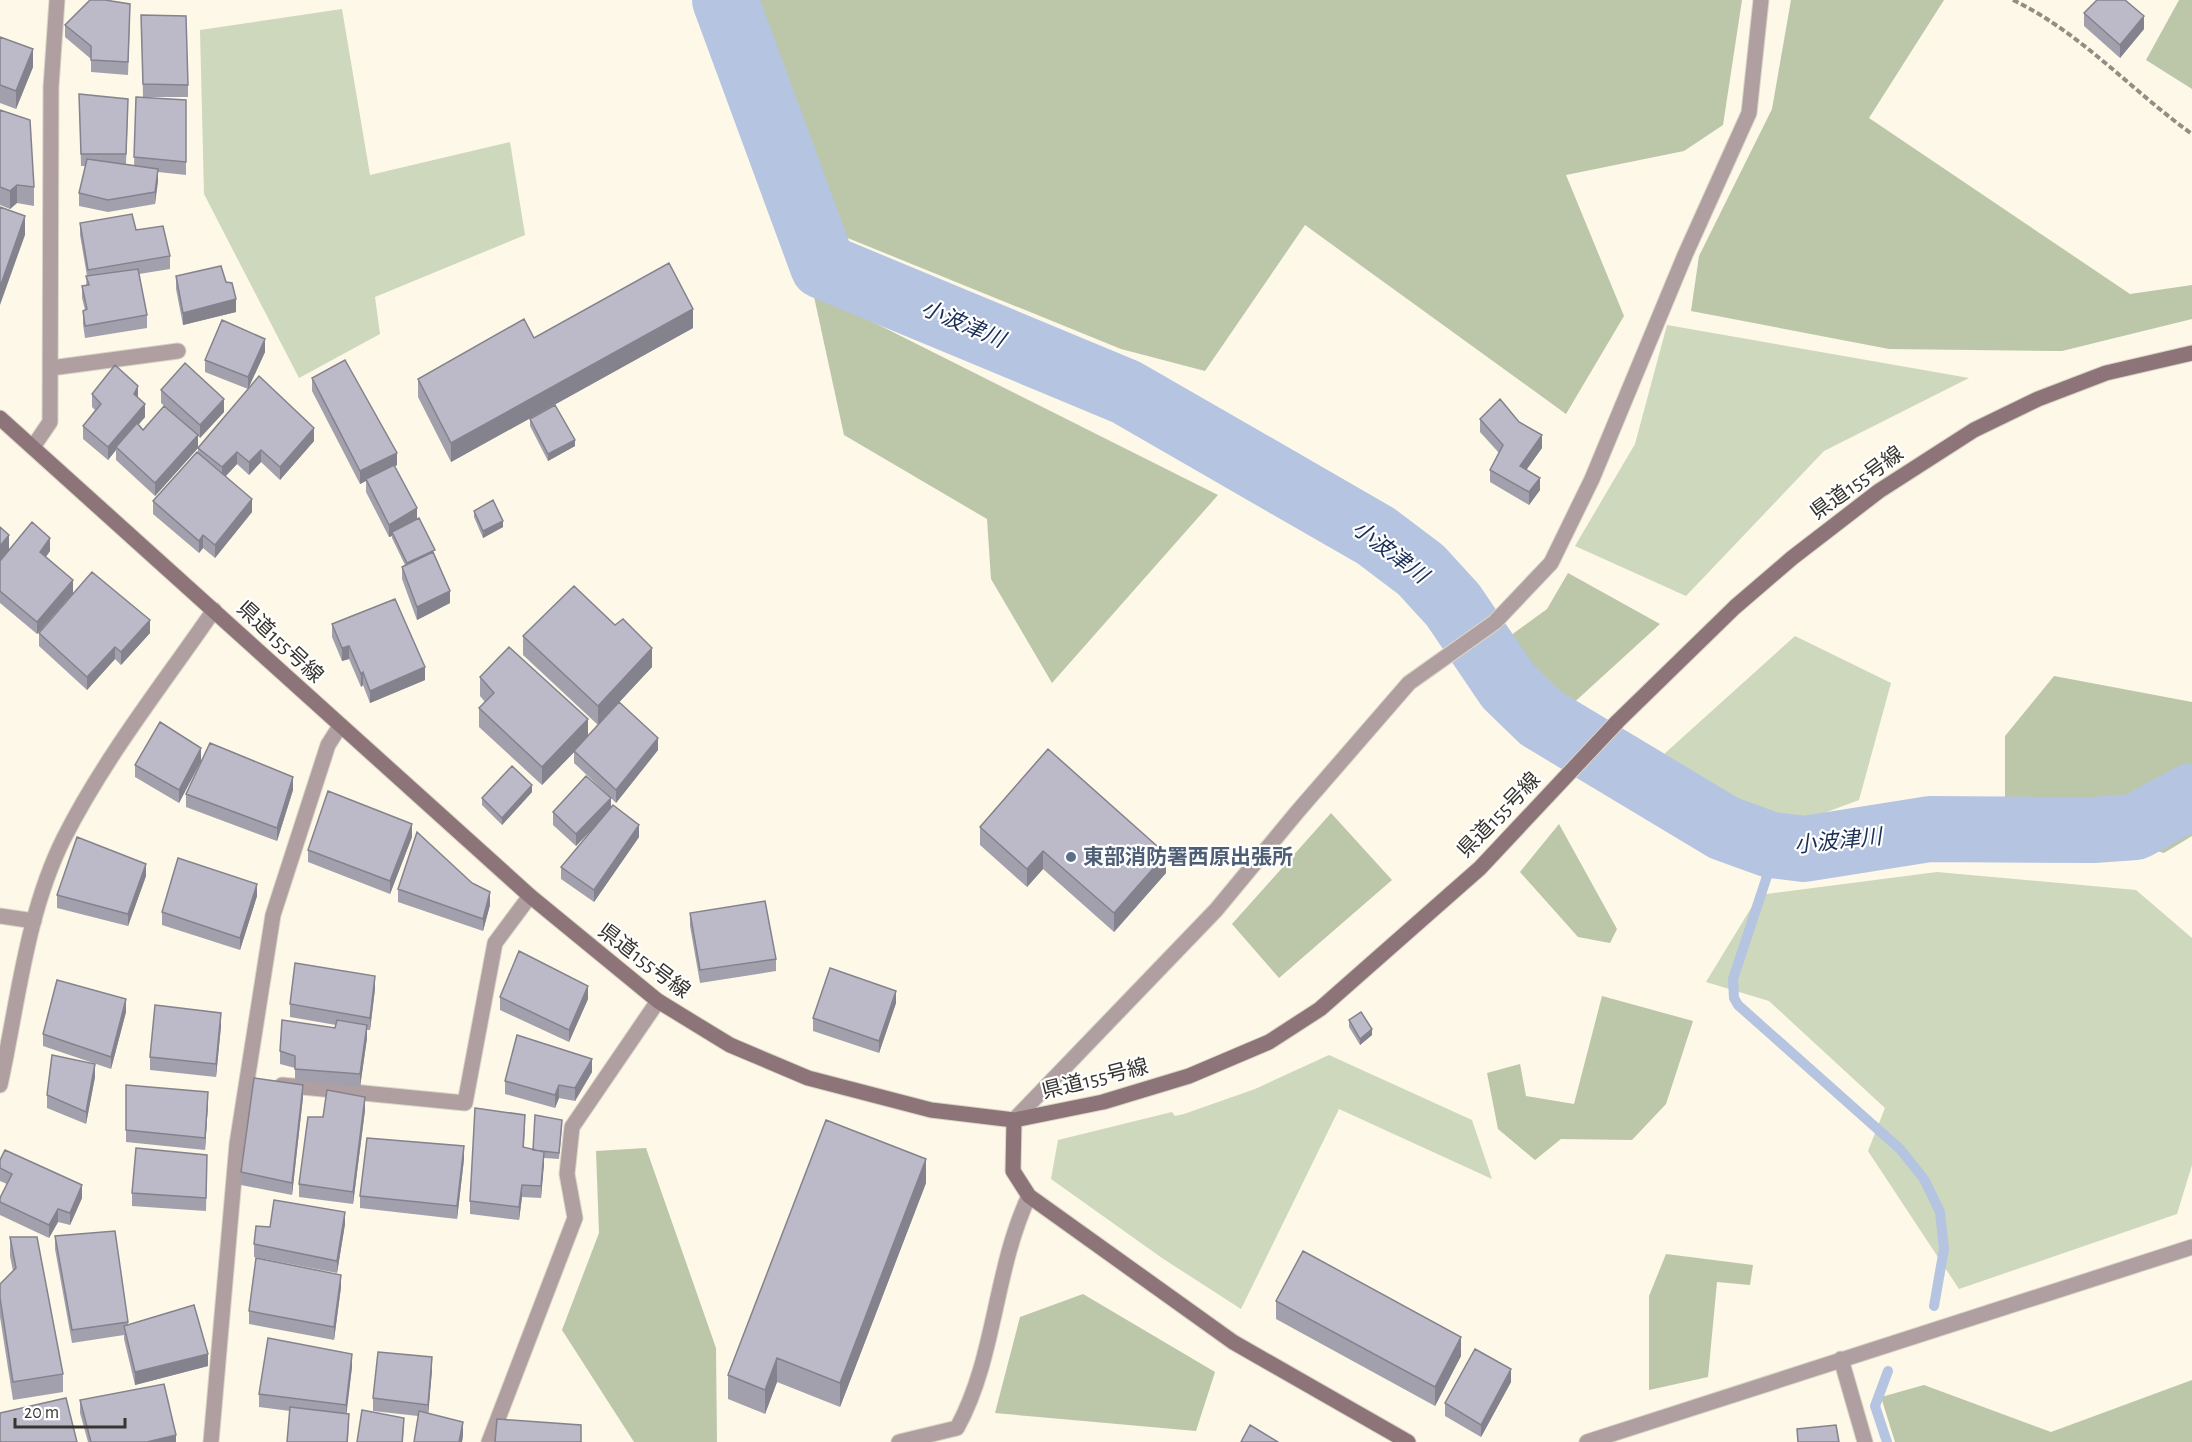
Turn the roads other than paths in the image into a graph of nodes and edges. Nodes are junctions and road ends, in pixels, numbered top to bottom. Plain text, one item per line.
1 (57, 0) edge
2 (1761, 0) edge
3 (178, 351) dead end
4 (2192, 353) edge
5 (51, 368) junction
6 (0, 418) edge
7 (33, 447) junction
8 (214, 610) junction
9 (340, 726) junction
10 (530, 896) junction
11 (0, 916) edge
12 (34, 921) junction
13 (658, 1000) junction
14 (258, 1083) junction
15 (0, 1085) edge
16 (1014, 1120) junction
17 (1029, 1196) junction
18 (2192, 1247) edge
19 (1841, 1359) junction
20 (959, 1435) edge
21 (211, 1442) edge
22 (489, 1442) edge
23 (899, 1442) edge
24 (1408, 1442) edge
25 (1587, 1442) edge
26 (1865, 1442) edge

1 - 5 street
2 - 16 street
3 - 5 street
4 - 16 main road, 県道155号線
5 - 7 street
6 - 7 main road, 県道155号線
7 - 8 main road, 県道155号線
8 - 9 main road, 県道155号線
8 - 12 street
9 - 10 main road, 県道155号線
9 - 14 street
10 - 13 main road, 県道155号線
10 - 14 street
11 - 12 street
12 - 15 street
13 - 16 main road, 県道155号線
13 - 22 street
14 - 21 street
16 - 17 main road
17 - 20 street
17 - 24 main road
18 - 19 street
19 - 25 street
19 - 26 street
20 - 23 street

